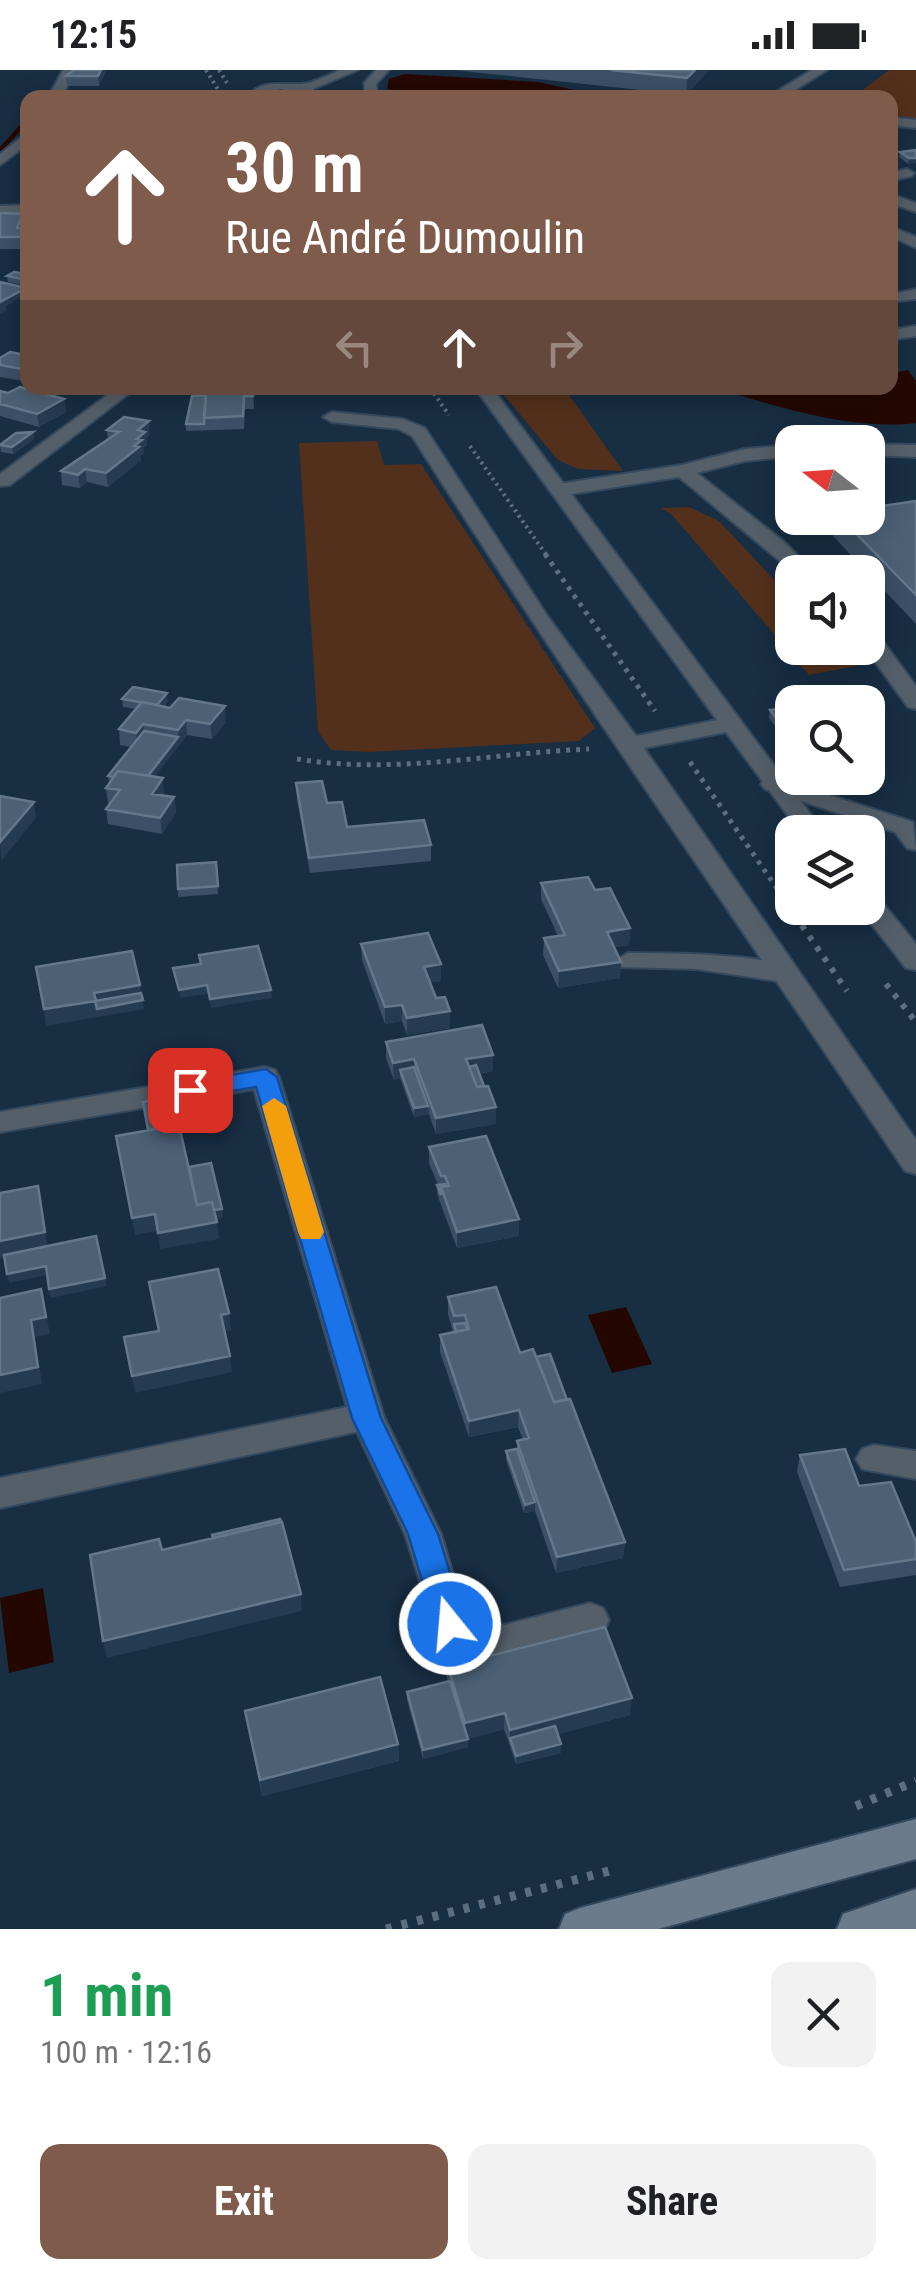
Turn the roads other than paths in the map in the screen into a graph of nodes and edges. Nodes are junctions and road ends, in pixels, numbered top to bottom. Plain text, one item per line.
1 (352, 70) edge
2 (383, 70) edge
3 (822, 70) edge
4 (246, 79) dead end
5 (265, 88) junction
6 (260, 90) edge
7 (282, 90) edge
8 (314, 90) edge
9 (371, 90) edge
10 (786, 90) edge
11 (20, 143) edge
12 (0, 161) edge
13 (907, 173) edge
14 (898, 175) edge
15 (119, 395) edge
16 (487, 395) edge
17 (332, 417) dead end
18 (885, 450) edge
19 (916, 451) edge
20 (775, 452) edge
21 (683, 471) junction
22 (1, 482) edge
23 (560, 490) junction
24 (786, 555) edge
25 (885, 660) edge
26 (916, 702) edge
27 (730, 724) junction
28 (630, 744) junction
29 (773, 784) junction
30 (798, 815) edge
31 (916, 842) edge
32 (885, 923) edge
33 (628, 960) dead end
34 (916, 962) edge
35 (784, 973) junction
36 (0, 1122) edge
37 (916, 1163) edge
38 (366, 1418) junction
39 (874, 1459) dead end
40 (916, 1465) edge
41 (0, 1493) edge
42 (590, 1620) dead end
43 (916, 1839) edge
44 (916, 1910) edge
45 (580, 1929) edge
46 (858, 1929) edge

1 - 8 street
2 - 9 street
3 - 10 street
4 - 5 street
5 - 6 street
5 - 7 street
11 - 12 street
13 - 14 street
15 - 22 street
16 - 23 street
17 - 28 street
18 - 19 street
20 - 21 street
21 - 23 street
21 - 24 street
23 - 27 street
25 - 26 street
27 - 28 street
27 - 29 street
28 - 35 street
29 - 30 street
29 - 31 street
32 - 34 street
33 - 35 street
35 - 37 street
36 - 38 street
38 - 41 street
38 - 42 street
39 - 40 street
43 - 45 main road
44 - 46 main road

